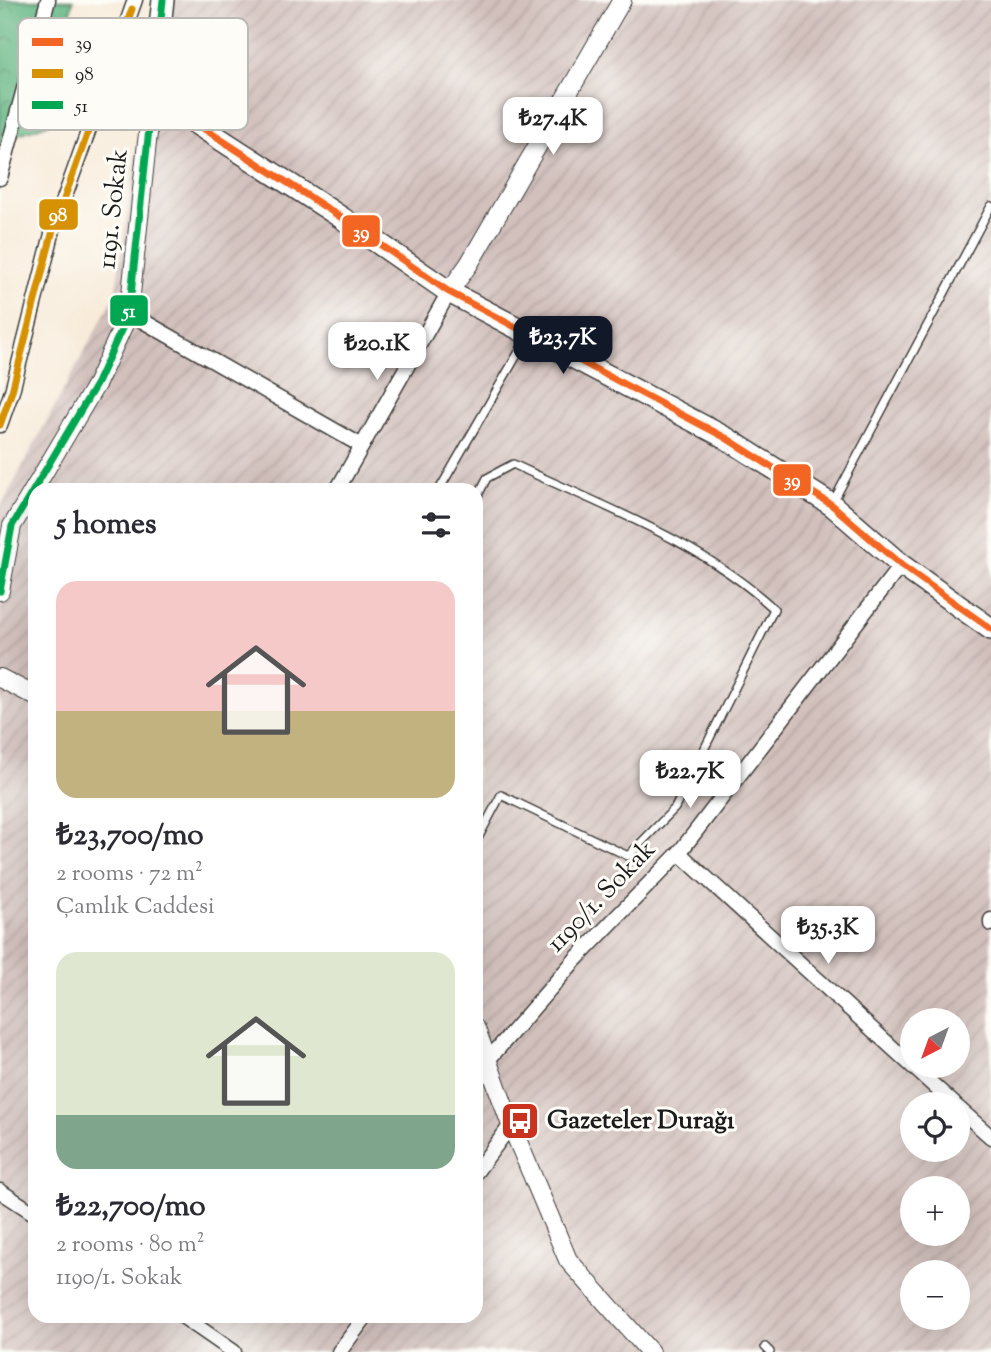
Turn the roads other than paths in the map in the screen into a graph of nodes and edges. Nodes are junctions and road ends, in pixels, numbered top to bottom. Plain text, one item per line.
1 (48, 0) edge
2 (135, 0) edge
3 (163, 0) edge
4 (622, 0) edge
5 (43, 18) edge
6 (129, 18) edge
7 (161, 18) edge
8 (18, 111) edge
9 (89, 130) edge
10 (148, 130) edge
11 (206, 130) edge
12 (0, 178) edge
13 (991, 206) edge
14 (449, 292) junction
15 (129, 313) junction
16 (529, 335) junction
17 (0, 425) edge
18 (362, 446) junction
19 (43, 483) edge
20 (341, 483) edge
21 (443, 483) edge
22 (483, 486) edge
23 (832, 505) junction
24 (28, 511) edge
25 (6, 528) edge
26 (901, 565) junction
27 (0, 591) edge
28 (991, 629) edge
29 (0, 678) edge
30 (28, 692) edge
31 (483, 829) edge
32 (679, 853) junction
33 (483, 1047) edge
34 (488, 1060) junction
35 (941, 1092) edge
36 (970, 1118) edge
37 (512, 1125) junction
38 (991, 1137) edge
39 (483, 1163) edge
40 (0, 1191) edge
41 (28, 1209) edge
42 (192, 1323) edge
43 (361, 1323) edge
44 (234, 1352) edge
45 (339, 1352) edge
46 (650, 1352) edge

1 - 5 street
2 - 6 street
3 - 7 main road
4 - 14 street
8 - 12 street
9 - 17 street
10 - 15 street, 1191. Sokak
11 - 14 main road
13 - 23 lane
14 - 16 main road
14 - 18 street
15 - 18 street
15 - 19 street, 1191. Sokak
16 - 21 lane
16 - 23 main road
18 - 20 street
22 - 31 lane
23 - 26 main road
24 - 25 street, 1191. Sokak
25 - 27 street, 1191. Sokak
26 - 28 main road
26 - 32 street, 1190/1. Sokak
29 - 30 street
32 - 34 street, 1190/1. Sokak
32 - 35 street
33 - 34 street
34 - 37 street
36 - 38 street
37 - 39 street
37 - 46 street
40 - 41 street
42 - 44 street
43 - 45 street

